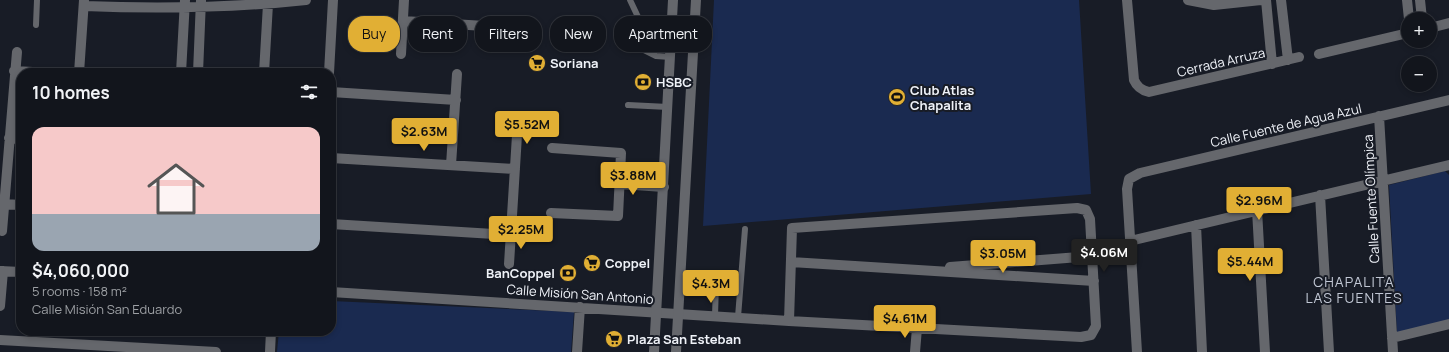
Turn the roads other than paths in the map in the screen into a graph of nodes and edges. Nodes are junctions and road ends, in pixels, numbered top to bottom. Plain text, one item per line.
1 (37, 0) edge
2 (306, 0) edge
3 (333, 0) edge
4 (404, 0) edge
5 (630, 0) edge
6 (672, 0) edge
7 (696, 0) edge
8 (1127, 0) edge
9 (1188, 0) edge
10 (1261, 0) edge
11 (1266, 0) edge
12 (1281, 0) edge
13 (1407, 0) edge
14 (1420, 0) edge
15 (84, 3) edge
16 (185, 4) edge
17 (200, 4) edge
18 (268, 4) junction
19 (1408, 12) edge
20 (1421, 12) edge
21 (403, 21) junction
22 (1449, 23) edge
23 (36, 25) dead end
24 (475, 25) edge
25 (1437, 26) edge
26 (1401, 35) edge
27 (17, 52) dead end
28 (401, 54) dead end
29 (1319, 54) dead end
30 (670, 58) junction
31 (1299, 58) dead end
32 (1288, 60) junction
33 (1272, 64) junction
34 (79, 68) edge
35 (181, 68) edge
36 (198, 68) edge
37 (264, 68) edge
38 (329, 68) edge
39 (14, 71) joint
40 (457, 74) dead end
41 (336, 92) edge
42 (456, 100) junction
43 (1449, 100) edge
44 (628, 105) dead end
45 (668, 107) junction
46 (1379, 116) junction
47 (518, 119) dead end
48 (9, 138) junction
49 (16, 139) edge
50 (552, 148) dead end
51 (336, 158) edge
52 (451, 165) junction
53 (1448, 166) edge
54 (515, 169) junction
55 (1383, 180) junction
56 (620, 184) junction
57 (664, 187) junction
58 (1320, 195) junction
59 (4, 204) junction
60 (16, 204) edge
61 (1257, 210) junction
62 (552, 213) dead end
63 (336, 224) edge
64 (1196, 225) junction
65 (745, 229) dead end
66 (2, 231) dead end
67 (511, 235) junction
68 (1130, 241) junction
69 (1092, 256) junction
70 (791, 262) junction
71 (509, 264) dead end
72 (912, 270) junction
73 (1, 271) edge
74 (16, 272) edge
75 (1094, 280) junction
76 (680, 282) junction
77 (336, 292) edge
78 (0, 306) edge
79 (580, 307) junction
80 (657, 312) junction
81 (679, 313) junction
82 (715, 316) junction
83 (738, 317) junction
84 (789, 320) junction
85 (1449, 324) edge
86 (917, 328) junction
87 (271, 336) edge
88 (1392, 338) junction
89 (0, 340) edge
90 (216, 352) edge
91 (270, 352) edge
92 (577, 352) edge
93 (654, 352) edge
94 (676, 352) edge
95 (915, 352) edge
96 (1136, 352) edge
97 (1202, 352) edge
98 (1266, 352) edge
99 (1329, 352) edge
100 (1393, 352) edge

1 - 23 lane
2 - 18 street
3 - 38 street
4 - 21 street
5 - 30 lane
6 - 30 street
7 - 76 street
8 - 33 street, Cerrada Arruza
9 - 10 street
11 - 33 street
12 - 32 street
13 - 19 street
14 - 20 street
15 - 16 street
15 - 34 street
16 - 17 street
16 - 35 street
17 - 18 street
17 - 36 street
18 - 37 street
21 - 24 street
21 - 28 street
22 - 25 street
26 - 29 street
27 - 39 street
30 - 45 street
31 - 32 street, Cerrada Arruza
32 - 33 street, Cerrada Arruza
39 - 48 street
40 - 42 street
41 - 42 street
42 - 52 street
43 - 46 street, Calle Fuente de Agua Azul
44 - 45 lane
45 - 57 street
46 - 55 street, Calle Fuente Olímpica
46 - 68 street, Calle Fuente de Agua Azul
47 - 54 street
48 - 49 street
48 - 59 street
50 - 56 street
51 - 52 street
52 - 54 street
53 - 55 street
54 - 67 street
55 - 58 street
55 - 88 street, Calle Fuente Olímpica
56 - 57 street
56 - 62 street
57 - 80 street
58 - 61 street
58 - 99 street
59 - 60 street
59 - 66 street
61 - 64 street
61 - 98 street
63 - 67 street
64 - 68 street
64 - 97 street
65 - 83 lane
67 - 71 street
68 - 96 street
69 - 70 street
69 - 72 street
69 - 75 street
70 - 72 street
70 - 84 street
72 - 75 street
73 - 74 street
73 - 78 street
75 - 86 street, Calle Misión San Antonio
76 - 81 street
76 - 82 lane
77 - 79 street, Calle Misión San Antonio
79 - 80 street, Calle Misión San Antonio
79 - 92 street
80 - 81 street, Calle Misión San Antonio
80 - 93 street
81 - 82 street, Calle Misión San Antonio
81 - 94 street
82 - 83 street, Calle Misión San Antonio
83 - 84 street, Calle Misión San Antonio
84 - 86 street, Calle Misión San Antonio
85 - 88 street
86 - 95 street
87 - 91 street
88 - 100 street, Calle Fuente Olímpica
89 - 90 street

